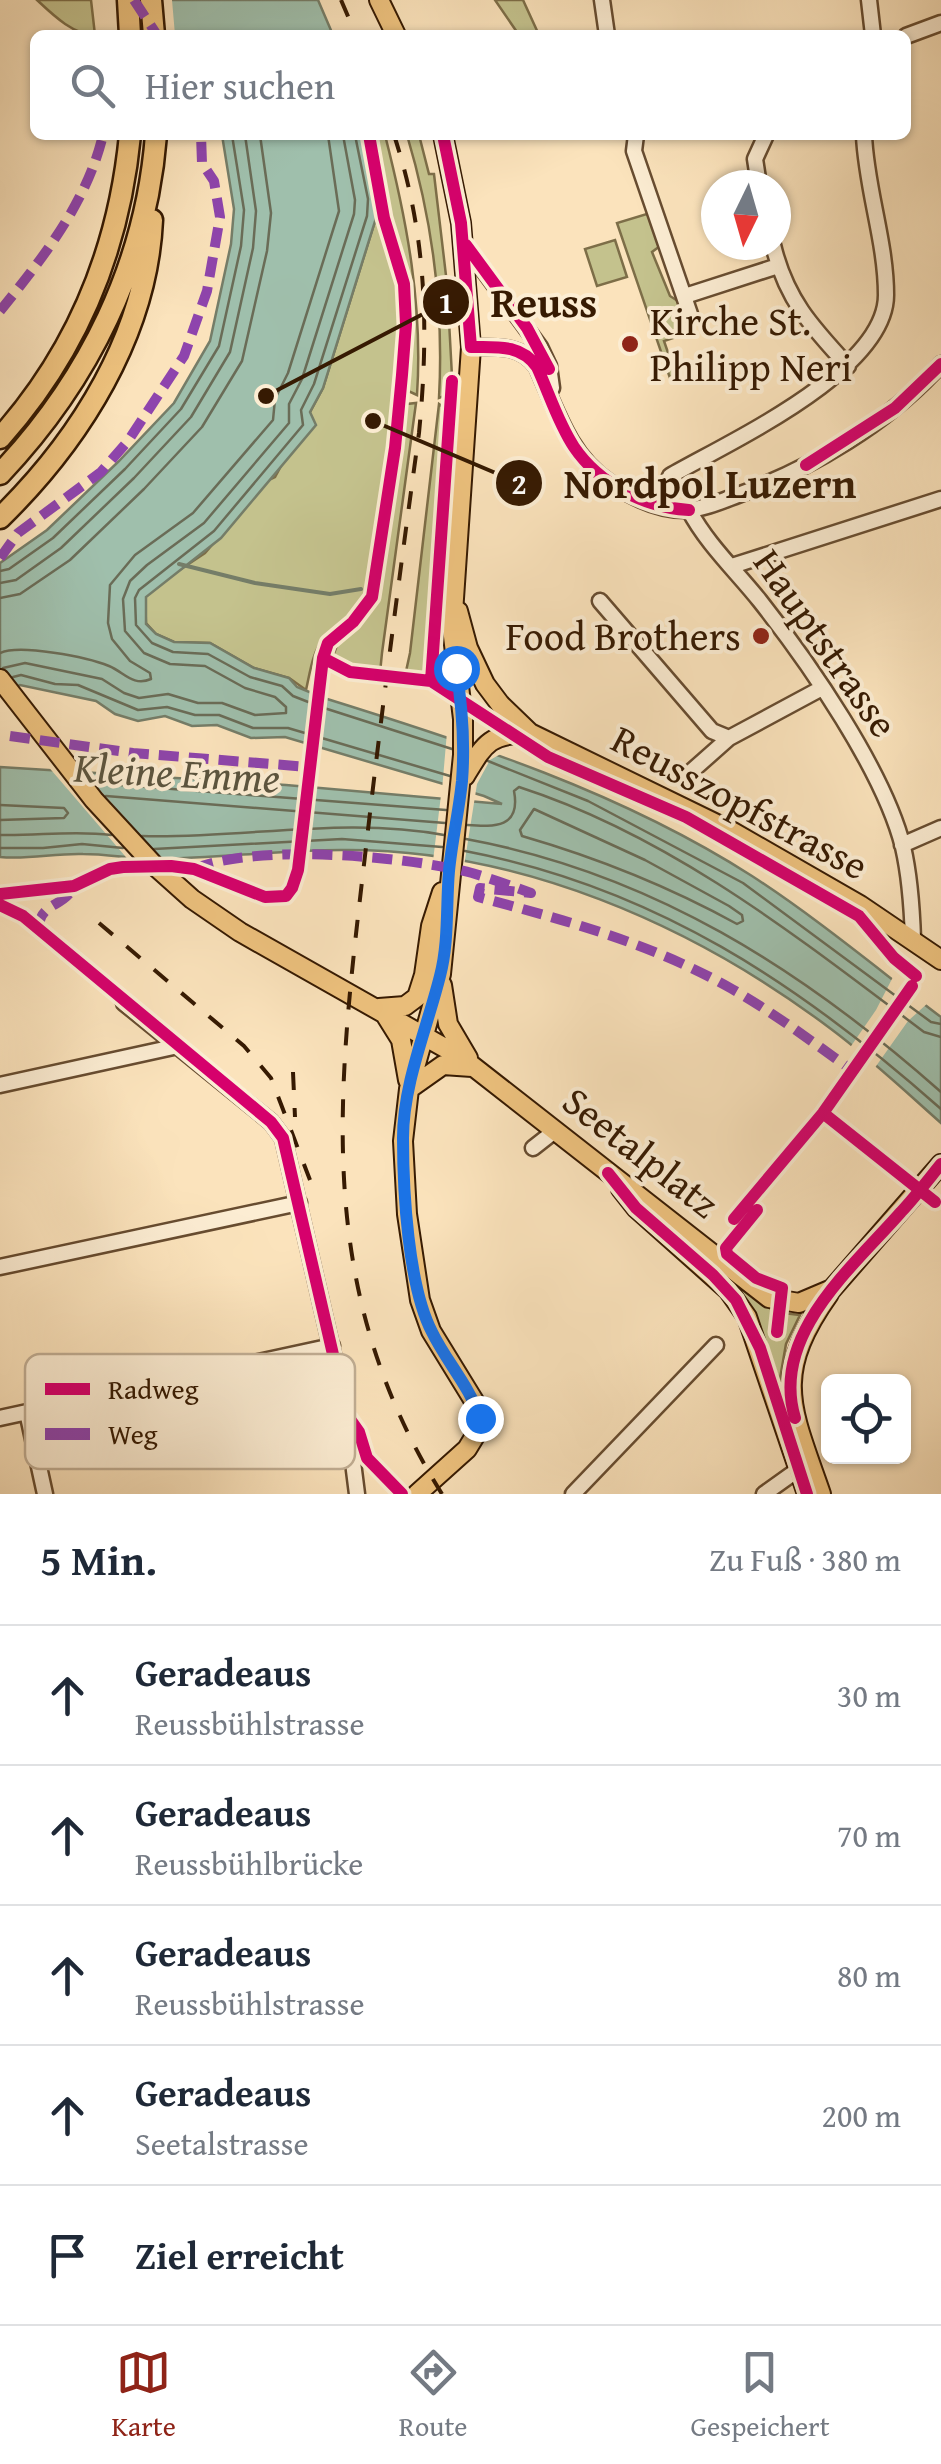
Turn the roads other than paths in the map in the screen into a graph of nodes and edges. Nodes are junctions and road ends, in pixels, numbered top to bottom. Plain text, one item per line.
1 (128, 0) edge
2 (152, 0) edge
3 (378, 0) edge
4 (602, 0) edge
5 (870, 0) edge
6 (941, 22) edge
7 (130, 30) edge
8 (154, 30) edge
9 (393, 30) edge
10 (606, 30) edge
11 (873, 30) edge
12 (911, 34) edge
13 (129, 140) edge
14 (155, 140) edge
15 (444, 140) edge
16 (635, 140) edge
17 (764, 140) edge
18 (865, 140) edge
19 (757, 170) edge
20 (151, 184) junction
21 (463, 242) junction
22 (777, 260) edge
23 (778, 266) junction
24 (685, 296) junction
25 (690, 314) dead end
26 (471, 347) junction
27 (941, 364) edge
28 (848, 366) junction
29 (556, 408) junction
30 (0, 438) edge
31 (0, 474) edge
32 (670, 476) dead end
33 (941, 500) edge
34 (689, 510) junction
35 (0, 518) edge
36 (732, 566) junction
37 (454, 596) junction
38 (600, 601) dead end
39 (0, 679) edge
40 (822, 688) junction
41 (530, 734) junction
42 (729, 738) junction
43 (685, 777) dead end
44 (462, 780) junction
45 (941, 828) edge
46 (902, 845) junction
47 (449, 871) junction
48 (913, 939) junction
49 (941, 960) edge
50 (441, 974) junction
51 (124, 1003) dead end
52 (379, 1008) junction
53 (424, 1035) junction
54 (178, 1046) junction
55 (473, 1067) junction
56 (0, 1085) edge
57 (409, 1088) junction
58 (556, 1130) junction
59 (532, 1148) dead end
60 (941, 1164) edge
61 (608, 1173) junction
62 (299, 1203) junction
63 (0, 1267) edge
64 (832, 1289) junction
65 (716, 1344) dead end
66 (332, 1346) junction
67 (295, 1354) edge
68 (334, 1354) edge
69 (25, 1412) edge
70 (0, 1418) edge
71 (40, 1469) edge
72 (354, 1469) edge
73 (799, 1469) junction
74 (45, 1494) edge
75 (357, 1494) edge
76 (416, 1494) edge
77 (574, 1494) edge
78 (764, 1494) edge
79 (807, 1494) edge
80 (821, 1494) edge

1 - 7 highway
2 - 8 highway
3 - 9 main road
4 - 10 street
5 - 11 street
6 - 12 street
13 - 30 highway
14 - 20 highway
15 - 21 main road
16 - 24 street
17 - 19 street
18 - 28 street
20 - 31 highway
20 - 35 highway
21 - 26 main road
21 - 29 street
22 - 23 street
23 - 24 street
23 - 28 street
24 - 25 street
26 - 29 street
26 - 37 main road
27 - 34 street
28 - 32 street
29 - 34 street
33 - 36 street
34 - 36 street, Hauptstrasse
36 - 40 street, Hauptstrasse
37 - 41 main road, Reusszopfstrasse
37 - 44 main road
38 - 42 street
39 - 52 main road, Seetalplatz
40 - 42 street
40 - 46 street, Hauptstrasse
41 - 44 main road
41 - 48 main road, Reusszopfstrasse
42 - 43 street
44 - 47 main road
45 - 46 street
46 - 48 street, Hauptstrasse
47 - 50 main road
47 - 52 main road
48 - 49 main road, Reusszopfstrasse
50 - 53 main road
50 - 55 main road
51 - 54 street
52 - 53 main road, Seetalplatz
52 - 57 main road
53 - 55 main road, Seetalplatz
53 - 57 main road
54 - 56 street
54 - 62 street
55 - 57 main road
55 - 58 main road, Seetalplatz
57 - 76 main road
58 - 59 street
58 - 61 main road, Seetalplatz
60 - 64 main road
61 - 64 main road, Seetalplatz
61 - 73 main road
62 - 63 street
62 - 66 street
64 - 80 main road
65 - 77 street
66 - 67 street
66 - 68 street
69 - 70 street
71 - 74 street
72 - 75 street
73 - 78 street
73 - 79 main road

